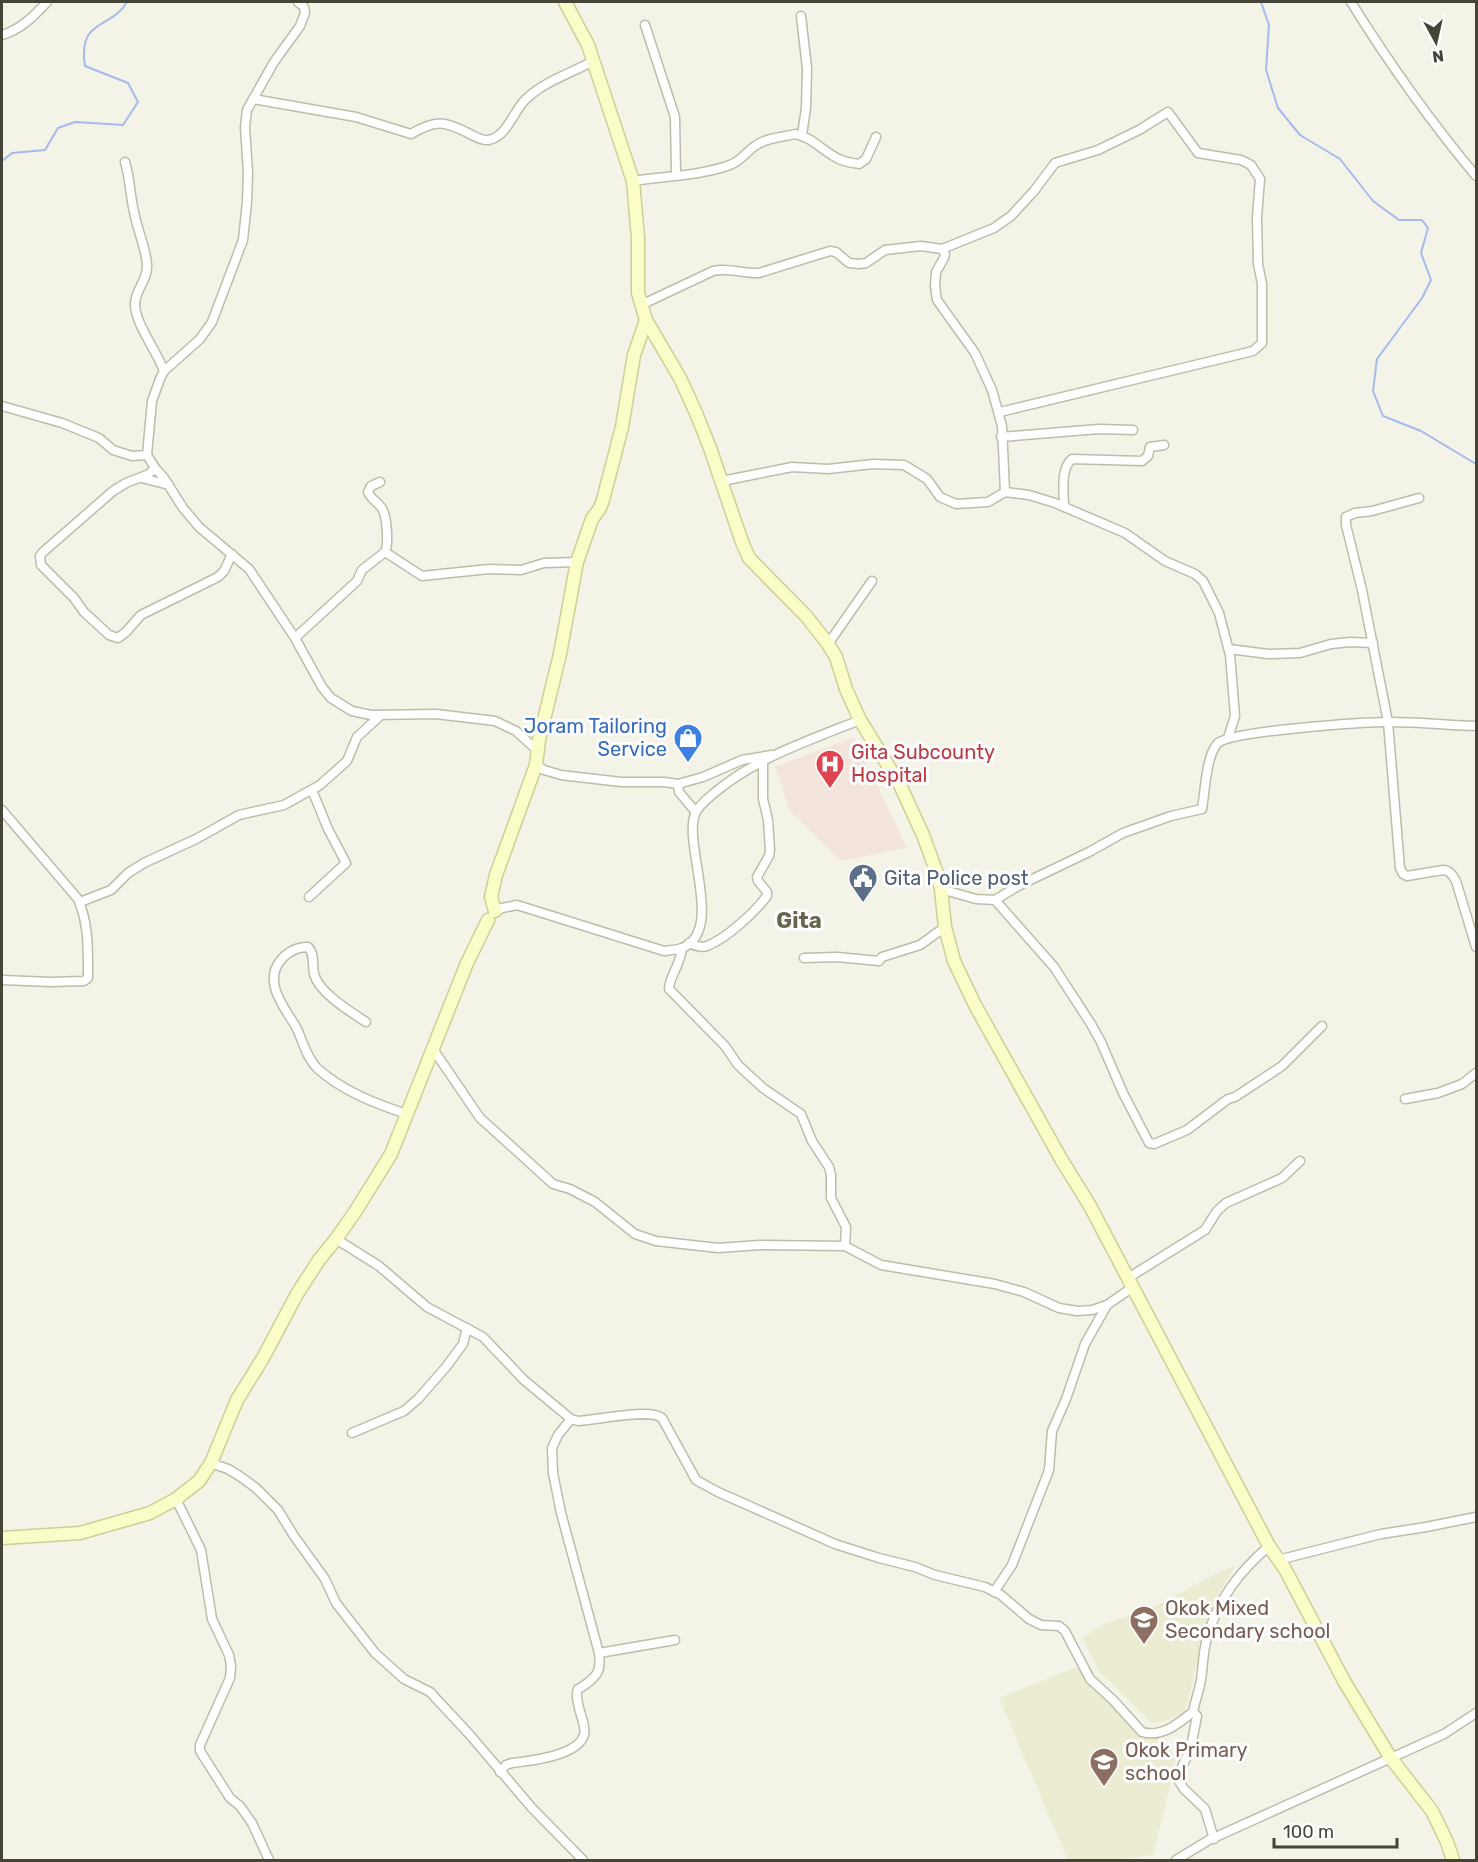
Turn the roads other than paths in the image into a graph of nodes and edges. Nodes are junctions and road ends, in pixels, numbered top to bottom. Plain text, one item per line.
1 (46, 2) edge
2 (298, 2) edge
3 (566, 2) edge
4 (1351, 2) edge
5 (801, 16) dead end
6 (645, 25) dead end
7 (2, 35) edge
8 (593, 61) junction
9 (253, 99) junction
10 (802, 135) junction
11 (876, 137) dead end
12 (125, 162) dead end
13 (676, 174) junction
14 (1476, 176) edge
15 (633, 181) junction
16 (942, 249) junction
17 (641, 305) junction
18 (646, 320) junction
19 (164, 371) junction
20 (2, 406) edge
21 (1000, 412) junction
22 (1133, 430) dead end
23 (1001, 436) junction
24 (1164, 445) dead end
25 (147, 455) junction
26 (155, 468) junction
27 (142, 478) junction
28 (722, 481) junction
29 (380, 482) dead end
30 (169, 485) junction
31 (1005, 492) junction
32 (1419, 498) dead end
33 (1064, 507) junction
34 (386, 552) junction
35 (232, 554) junction
36 (577, 562) junction
37 (872, 582) dead end
38 (295, 638) junction
39 (1373, 643) junction
40 (828, 644) junction
41 (1229, 650) junction
42 (380, 716) junction
43 (860, 720) junction
44 (1388, 722) junction
45 (1476, 726) edge
46 (1228, 738) junction
47 (538, 751) junction
48 (777, 755) junction
49 (763, 761) junction
50 (536, 765) junction
51 (678, 784) junction
52 (312, 790) junction
53 (2, 810) edge
54 (695, 811) junction
55 (941, 889) junction
56 (309, 897) dead end
57 (995, 900) junction
58 (80, 902) junction
59 (492, 915) junction
60 (945, 927) junction
61 (685, 946) junction
62 (1476, 947) edge
63 (804, 958) dead end
64 (2, 980) edge
65 (366, 1022) dead end
66 (1322, 1026) dead end
67 (433, 1049) junction
68 (1476, 1073) edge
69 (1405, 1099) dead end
70 (407, 1114) junction
71 (1300, 1161) dead end
72 (336, 1239) junction
73 (845, 1246) junction
74 (1130, 1283) junction
75 (1107, 1305) junction
76 (468, 1328) junction
77 (571, 1419) junction
78 (352, 1433) dead end
79 (210, 1463) junction
80 (176, 1499) junction
81 (1476, 1517) edge
82 (2, 1538) edge
83 (1269, 1546) junction
84 (1278, 1560) junction
85 (994, 1592) junction
86 (675, 1640) dead end
87 (599, 1653) junction
88 (1193, 1712) junction
89 (1476, 1713) edge
90 (1390, 1757) junction
91 (500, 1772) junction
92 (1214, 1839) junction
93 (268, 1860) edge
94 (583, 1860) edge
95 (1176, 1860) edge
96 (1453, 1860) edge

1 - 7 street
2 - 9 street
3 - 8 street
4 - 14 street
5 - 10 street
6 - 13 street
8 - 9 street
8 - 15 street
9 - 19 street
10 - 11 street
10 - 13 street
12 - 19 street
13 - 15 street
15 - 17 street
16 - 17 street
16 - 21 street
16 - 21 street
17 - 18 street
18 - 28 street
18 - 36 street
19 - 25 street
20 - 25 street
21 - 23 street
22 - 23 street
23 - 31 street
24 - 33 street
25 - 26 street
26 - 27 street
26 - 30 street
27 - 30 street
27 - 35 street
28 - 31 street
28 - 40 street
29 - 34 street
30 - 35 street
31 - 33 street
32 - 39 street
33 - 41 street
34 - 36 street
34 - 38 street
35 - 38 street
36 - 47 street
37 - 40 street
38 - 42 street
39 - 41 street
39 - 44 street
40 - 43 street
41 - 46 street
42 - 47 street
42 - 52 street
43 - 48 street
43 - 55 street
44 - 45 street
44 - 46 street
44 - 62 street
46 - 57 street
47 - 50 street
48 - 49 street
48 - 51 street
49 - 54 street
49 - 61 street
50 - 51 street
50 - 59 street
51 - 54 street
52 - 56 street
52 - 58 street
53 - 58 street
54 - 61 street
55 - 57 street
55 - 60 street
57 - 66 street
58 - 64 street
59 - 61 street
59 - 67 street
60 - 63 street
60 - 74 street
61 - 73 street
65 - 70 street
67 - 70 street
67 - 73 street
68 - 69 street
70 - 72 street
71 - 74 street
72 - 76 street
72 - 79 street
73 - 75 street
74 - 75 street
74 - 83 street
75 - 85 street
76 - 77 street
76 - 78 street
77 - 85 street
77 - 87 street
79 - 80 street
79 - 91 street
80 - 82 street
80 - 93 street
81 - 84 street
83 - 84 street
83 - 88 street
84 - 90 street
85 - 88 street
86 - 87 street
87 - 91 street
88 - 92 street
89 - 90 street
90 - 92 street
90 - 96 street
91 - 94 street
92 - 95 street

